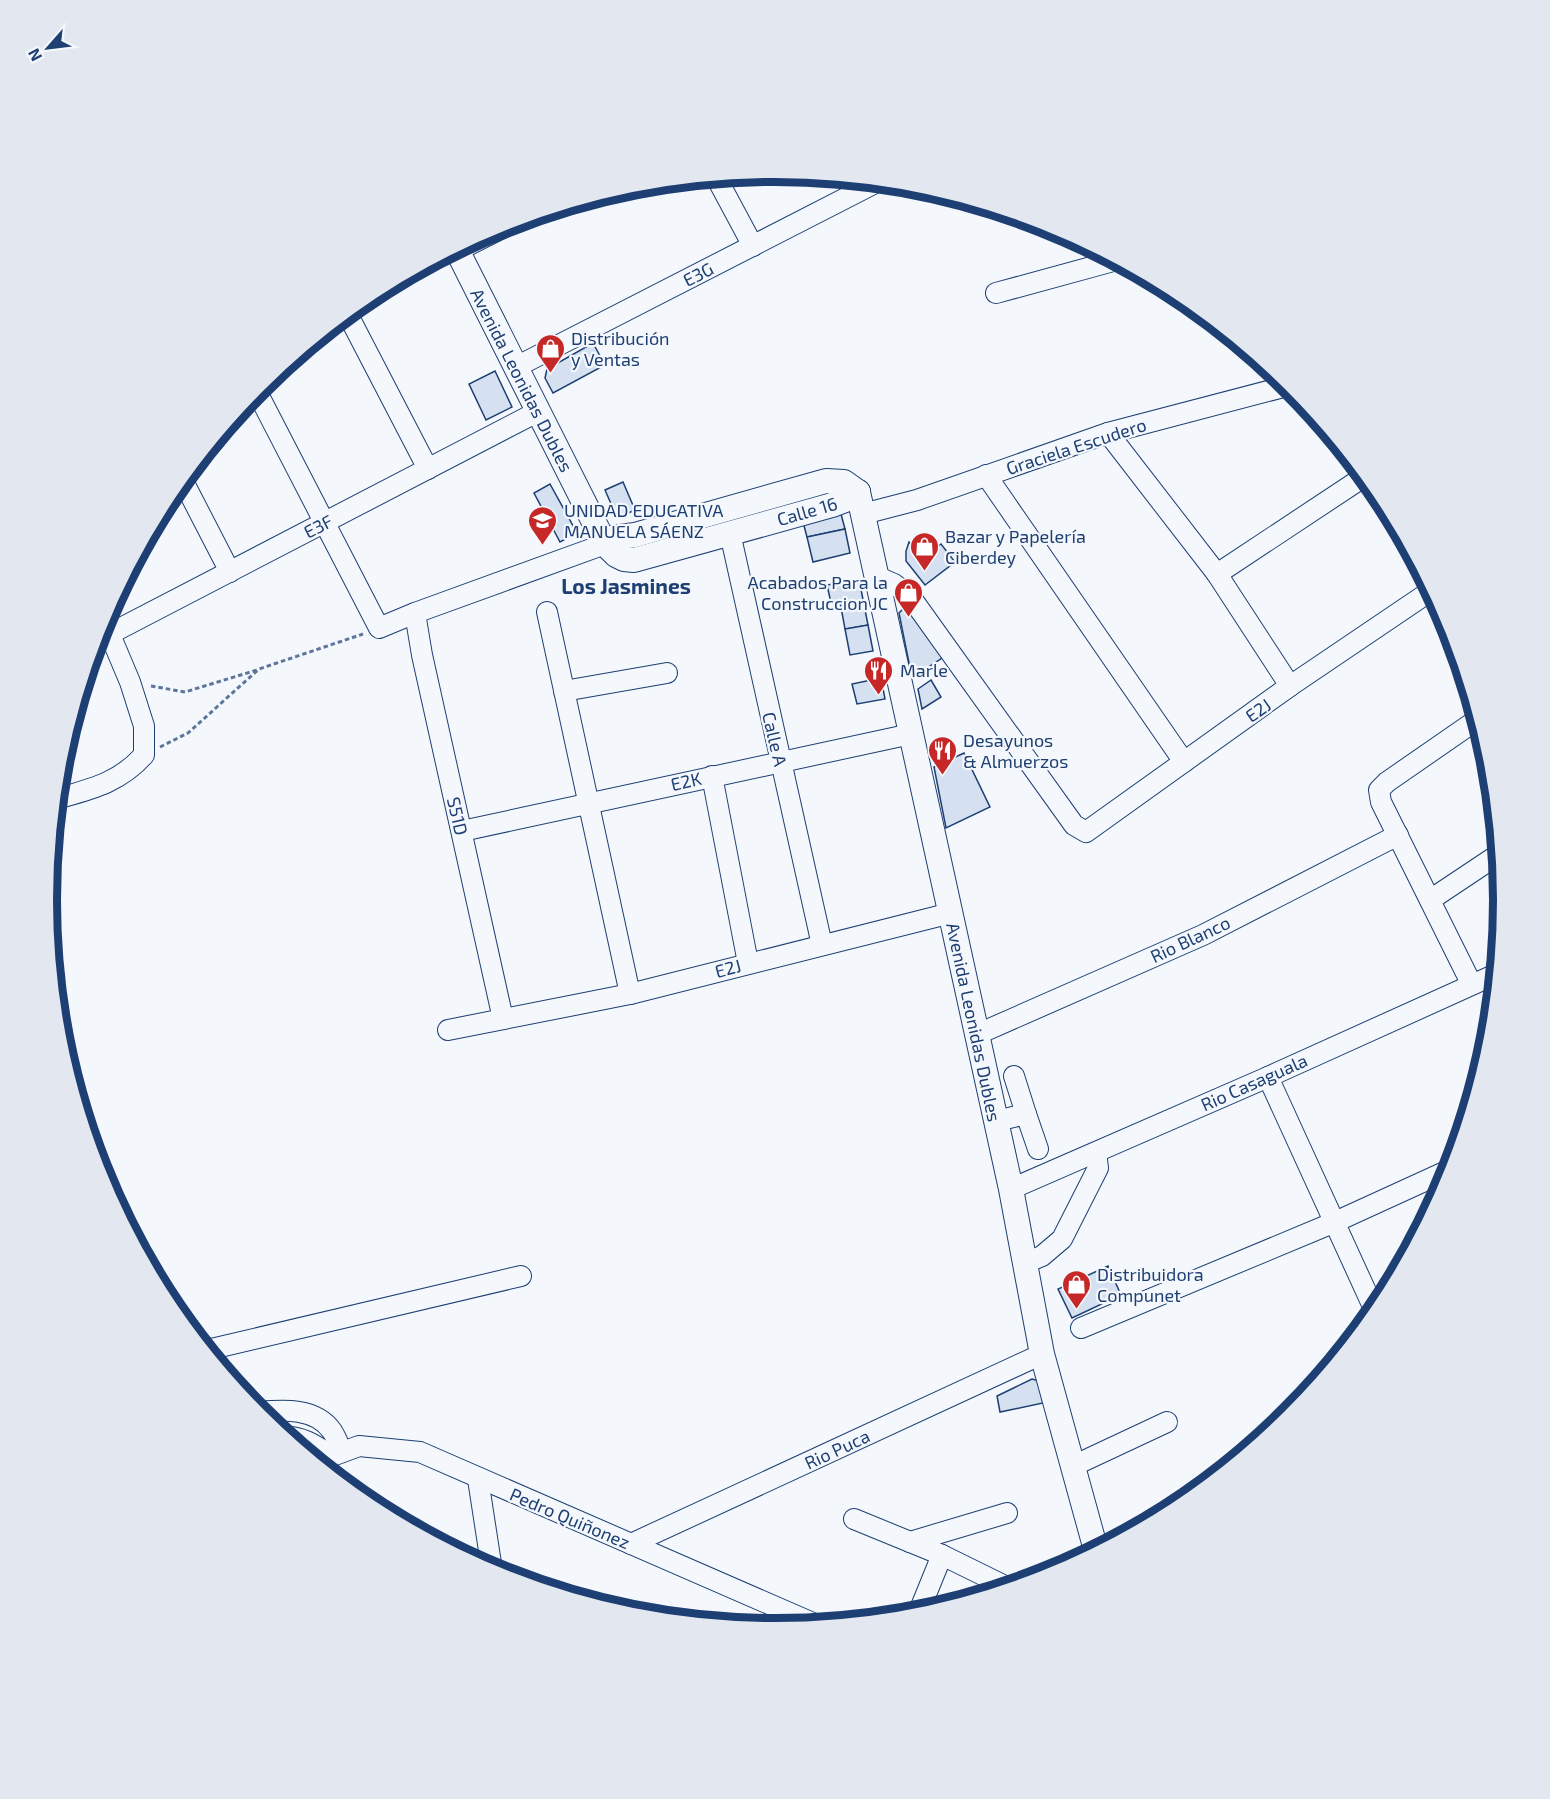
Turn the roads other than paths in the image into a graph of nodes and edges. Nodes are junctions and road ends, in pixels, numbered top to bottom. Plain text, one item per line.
1 (720, 184) edge
2 (866, 188) edge
3 (753, 246) junction
4 (459, 255) edge
5 (1106, 263) edge
6 (996, 293) dead end
7 (351, 321) edge
8 (516, 367) junction
9 (1280, 389) edge
10 (261, 399) edge
11 (539, 411) junction
12 (1108, 433) junction
13 (428, 469) junction
14 (986, 475) junction
15 (1358, 481) edge
16 (187, 488) edge
17 (861, 503) junction
18 (324, 522) junction
19 (730, 533) junction
20 (605, 544) junction
21 (230, 572) junction
22 (1216, 574) junction
23 (878, 577) junction
24 (1425, 595) edge
25 (547, 612) dead end
26 (415, 613) junction
27 (112, 626) edge
28 (107, 638) edge
29 (667, 673) dead end
30 (1290, 686) junction
31 (564, 691) junction
32 (1471, 724) edge
33 (911, 734) junction
34 (1184, 762) junction
35 (781, 763) junction
36 (712, 776) junction
37 (65, 796) edge
38 (589, 804) junction
39 (462, 831) junction
40 (1398, 835) junction
41 (1491, 859) edge
42 (1430, 900) junction
43 (951, 913) junction
44 (822, 945) junction
45 (748, 963) junction
46 (1488, 977) edge
47 (1471, 983) junction
48 (630, 994) junction
49 (503, 1018) junction
50 (448, 1030) dead end
51 (978, 1034) junction
52 (1014, 1076) dead end
53 (1268, 1077) junction
54 (1026, 1114) junction
55 (996, 1121) junction
56 (1038, 1149) dead end
57 (1092, 1155) junction
58 (1437, 1175) edge
59 (1011, 1189) junction
60 (1335, 1222) junction
61 (1025, 1263) junction
62 (521, 1276) dead end
63 (1371, 1300) edge
64 (1081, 1328) dead end
65 (214, 1348) edge
66 (1042, 1354) junction
67 (272, 1411) edge
68 (1167, 1422) dead end
69 (306, 1442) edge
70 (331, 1457) edge
71 (1073, 1466) junction
72 (478, 1479) junction
73 (1007, 1513) dead end
74 (854, 1519) dead end
75 (910, 1542) junction
76 (1094, 1542) edge
77 (631, 1544) junction
78 (942, 1555) junction
79 (490, 1558) edge
80 (997, 1582) edge
81 (923, 1602) edge
82 (799, 1617) edge

1 - 3 street
2 - 3 street, E3G
3 - 8 street, E3G
4 - 8 main road, Avenida Leonidas Dubles
5 - 6 street
7 - 13 street
8 - 11 main road, Avenida Leonidas Dubles
9 - 12 street, Graciela Escudero
10 - 18 street
11 - 13 street, E3F
11 - 20 main road, Avenida Leonidas Dubles
12 - 14 street, Graciela Escudero
12 - 22 street
13 - 18 street, E3F
14 - 17 street, Graciela Escudero
14 - 34 street
15 - 22 street
16 - 21 street
17 - 19 main road, Calle 16
17 - 20 main road, Calle 16
17 - 23 main road, Avenida Leonidas Dubles
18 - 21 street, E3F
18 - 26 street
19 - 20 main road, Calle 16
19 - 35 street, Calle A
20 - 26 street
21 - 27 street, E3F
22 - 30 street
23 - 33 main road, Avenida Leonidas Dubles
23 - 34 street, E2J
24 - 30 street, E2J
25 - 31 street
26 - 39 street, S51D
28 - 37 street
29 - 31 street
30 - 34 street, E2J
31 - 38 street
32 - 40 street
33 - 35 street, E2K
33 - 43 main road, Avenida Leonidas Dubles
35 - 36 street, E2K
35 - 44 street, Calle A
36 - 38 street, E2K
36 - 45 street
38 - 39 street, E2K
38 - 48 street
39 - 49 street, S51D
40 - 42 street
40 - 51 street, Rio Blanco
41 - 42 street
42 - 47 street
43 - 44 street, E2J
43 - 51 main road, Avenida Leonidas Dubles
44 - 45 street, E2J
45 - 48 street, E2J
46 - 47 street, Rio Casaguala
47 - 53 street, Rio Casaguala
48 - 49 street, E2J
49 - 50 street, E2J
51 - 55 main road, Avenida Leonidas Dubles
52 - 54 street
53 - 57 street, Rio Casaguala
53 - 60 street
54 - 55 street
54 - 56 street
55 - 59 main road, Avenida Leonidas Dubles
57 - 59 street, Rio Casaguala
57 - 61 street
58 - 60 street
59 - 61 main road, Avenida Leonidas Dubles
60 - 63 street
60 - 64 street
61 - 66 main road, Avenida Leonidas Dubles
62 - 65 street
66 - 71 main road, Avenida Leonidas Dubles
66 - 77 street, Rio Puca
67 - 70 street
68 - 71 street
69 - 70 street
70 - 72 street, Pedro Quiñonez
71 - 76 main road, Avenida Leonidas Dubles
72 - 77 street, Pedro Quiñonez
72 - 79 street
73 - 75 street
74 - 75 street
75 - 78 street
77 - 82 street, Pedro Quiñonez
78 - 80 street
78 - 81 street

